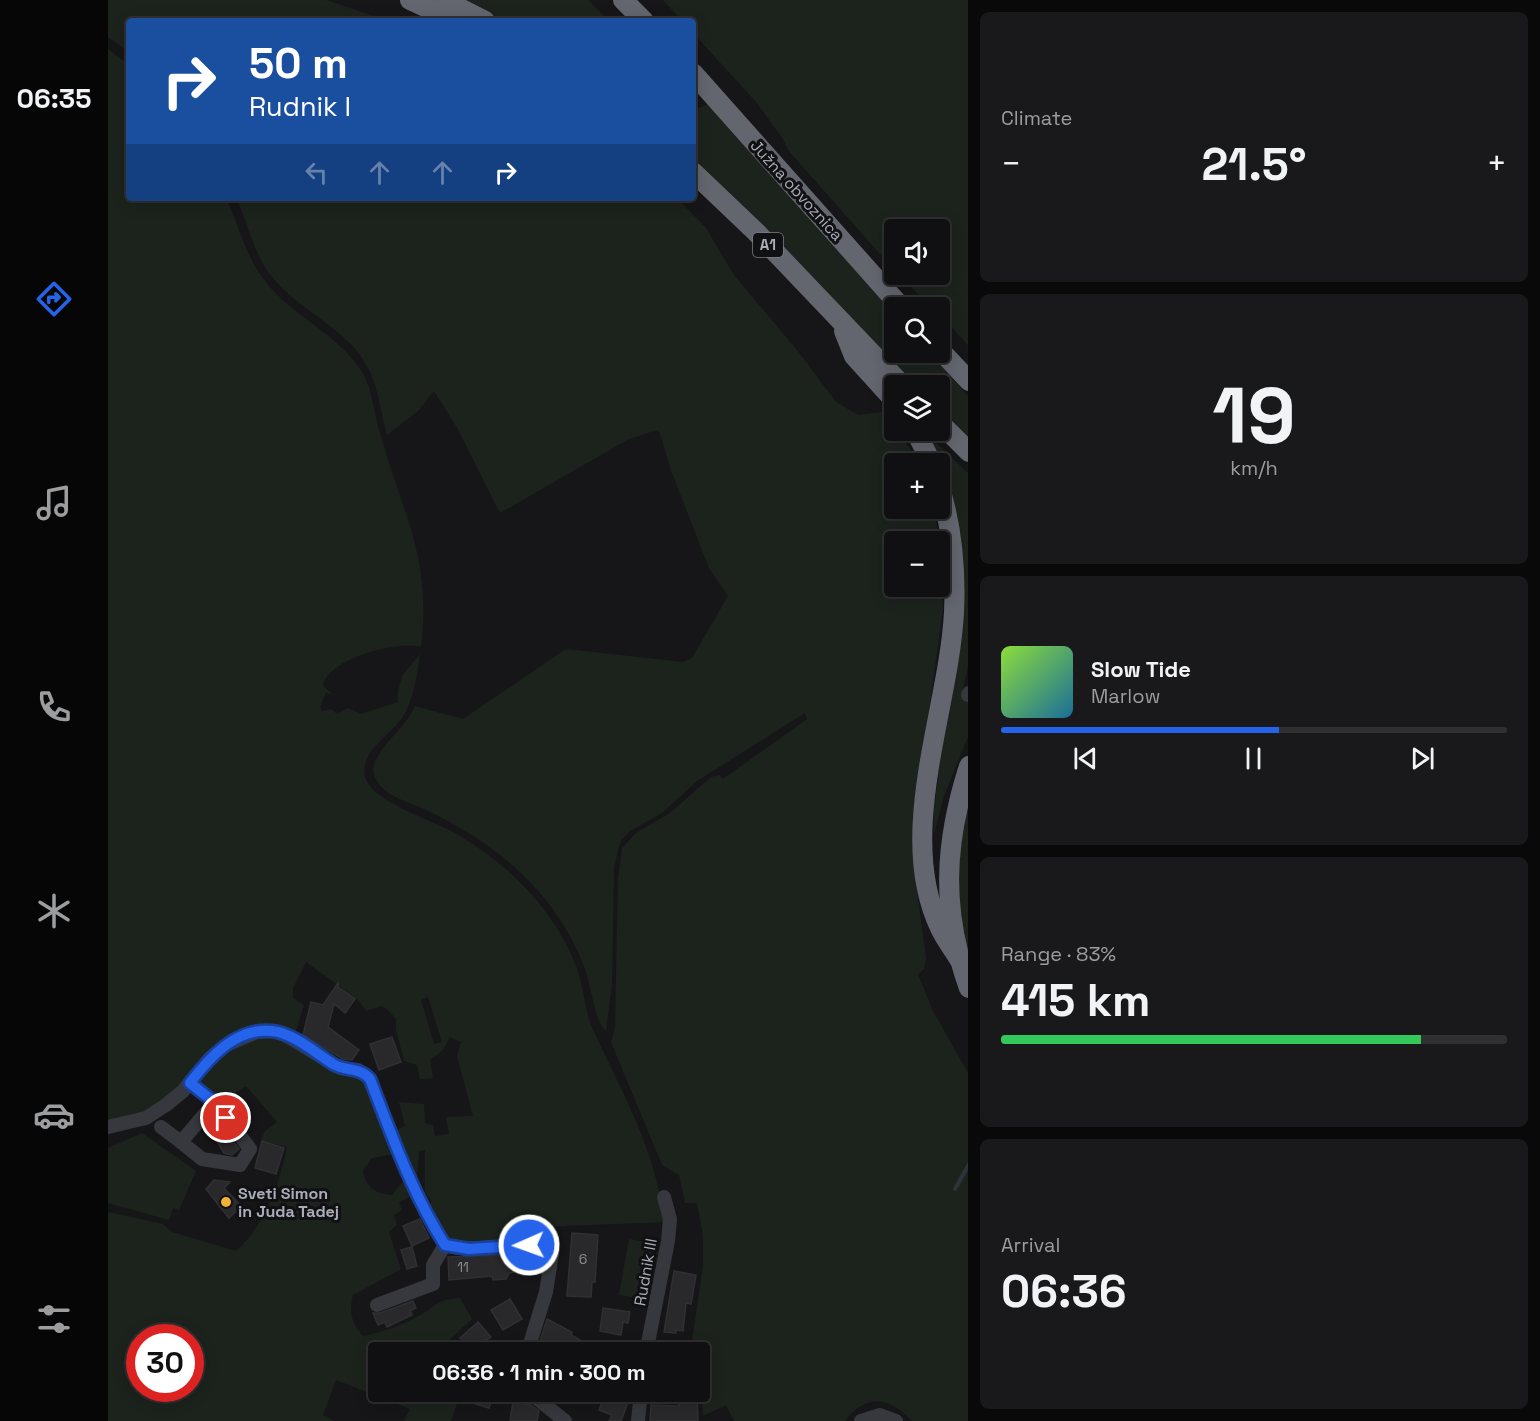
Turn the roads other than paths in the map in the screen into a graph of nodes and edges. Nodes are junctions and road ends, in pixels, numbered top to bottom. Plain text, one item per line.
1 (410, 0) edge
2 (444, 0) edge
3 (622, 0) edge
4 (449, 18) edge
5 (479, 18) edge
6 (641, 18) edge
7 (696, 76) edge
8 (696, 175) edge
9 (892, 297) edge
10 (840, 320) junction
11 (950, 361) edge
12 (892, 375) edge
13 (968, 380) edge
14 (884, 389) edge
15 (950, 433) edge
16 (968, 451) edge
17 (947, 519) edge
18 (968, 770) edge
19 (959, 959) junction
20 (968, 985) edge
21 (190, 1083) junction
22 (214, 1102) junction
23 (108, 1127) edge
24 (161, 1127) dead end
25 (181, 1142) junction
26 (664, 1197) dead end
27 (445, 1245) junction
28 (377, 1305) dead end
29 (530, 1342) edge
30 (648, 1342) edge
31 (541, 1402) edge
32 (640, 1402) edge
33 (565, 1421) edge
34 (638, 1421) edge
35 (861, 1421) edge
36 (896, 1421) edge

1 - 4 highway
2 - 5 highway
3 - 6 highway
7 - 9 highway, Južna obvoznica
8 - 10 highway, A1
10 - 12 highway, A1
10 - 14 highway
11 - 13 highway
15 - 16 highway
17 - 19 highway
18 - 19 highway
19 - 20 highway
21 - 22 street
21 - 23 street
21 - 27 street
22 - 25 street
22 - 25 street
24 - 25 street
26 - 30 street, Rudnik III
27 - 28 street
27 - 29 street
31 - 33 street
32 - 34 street
35 - 36 street

